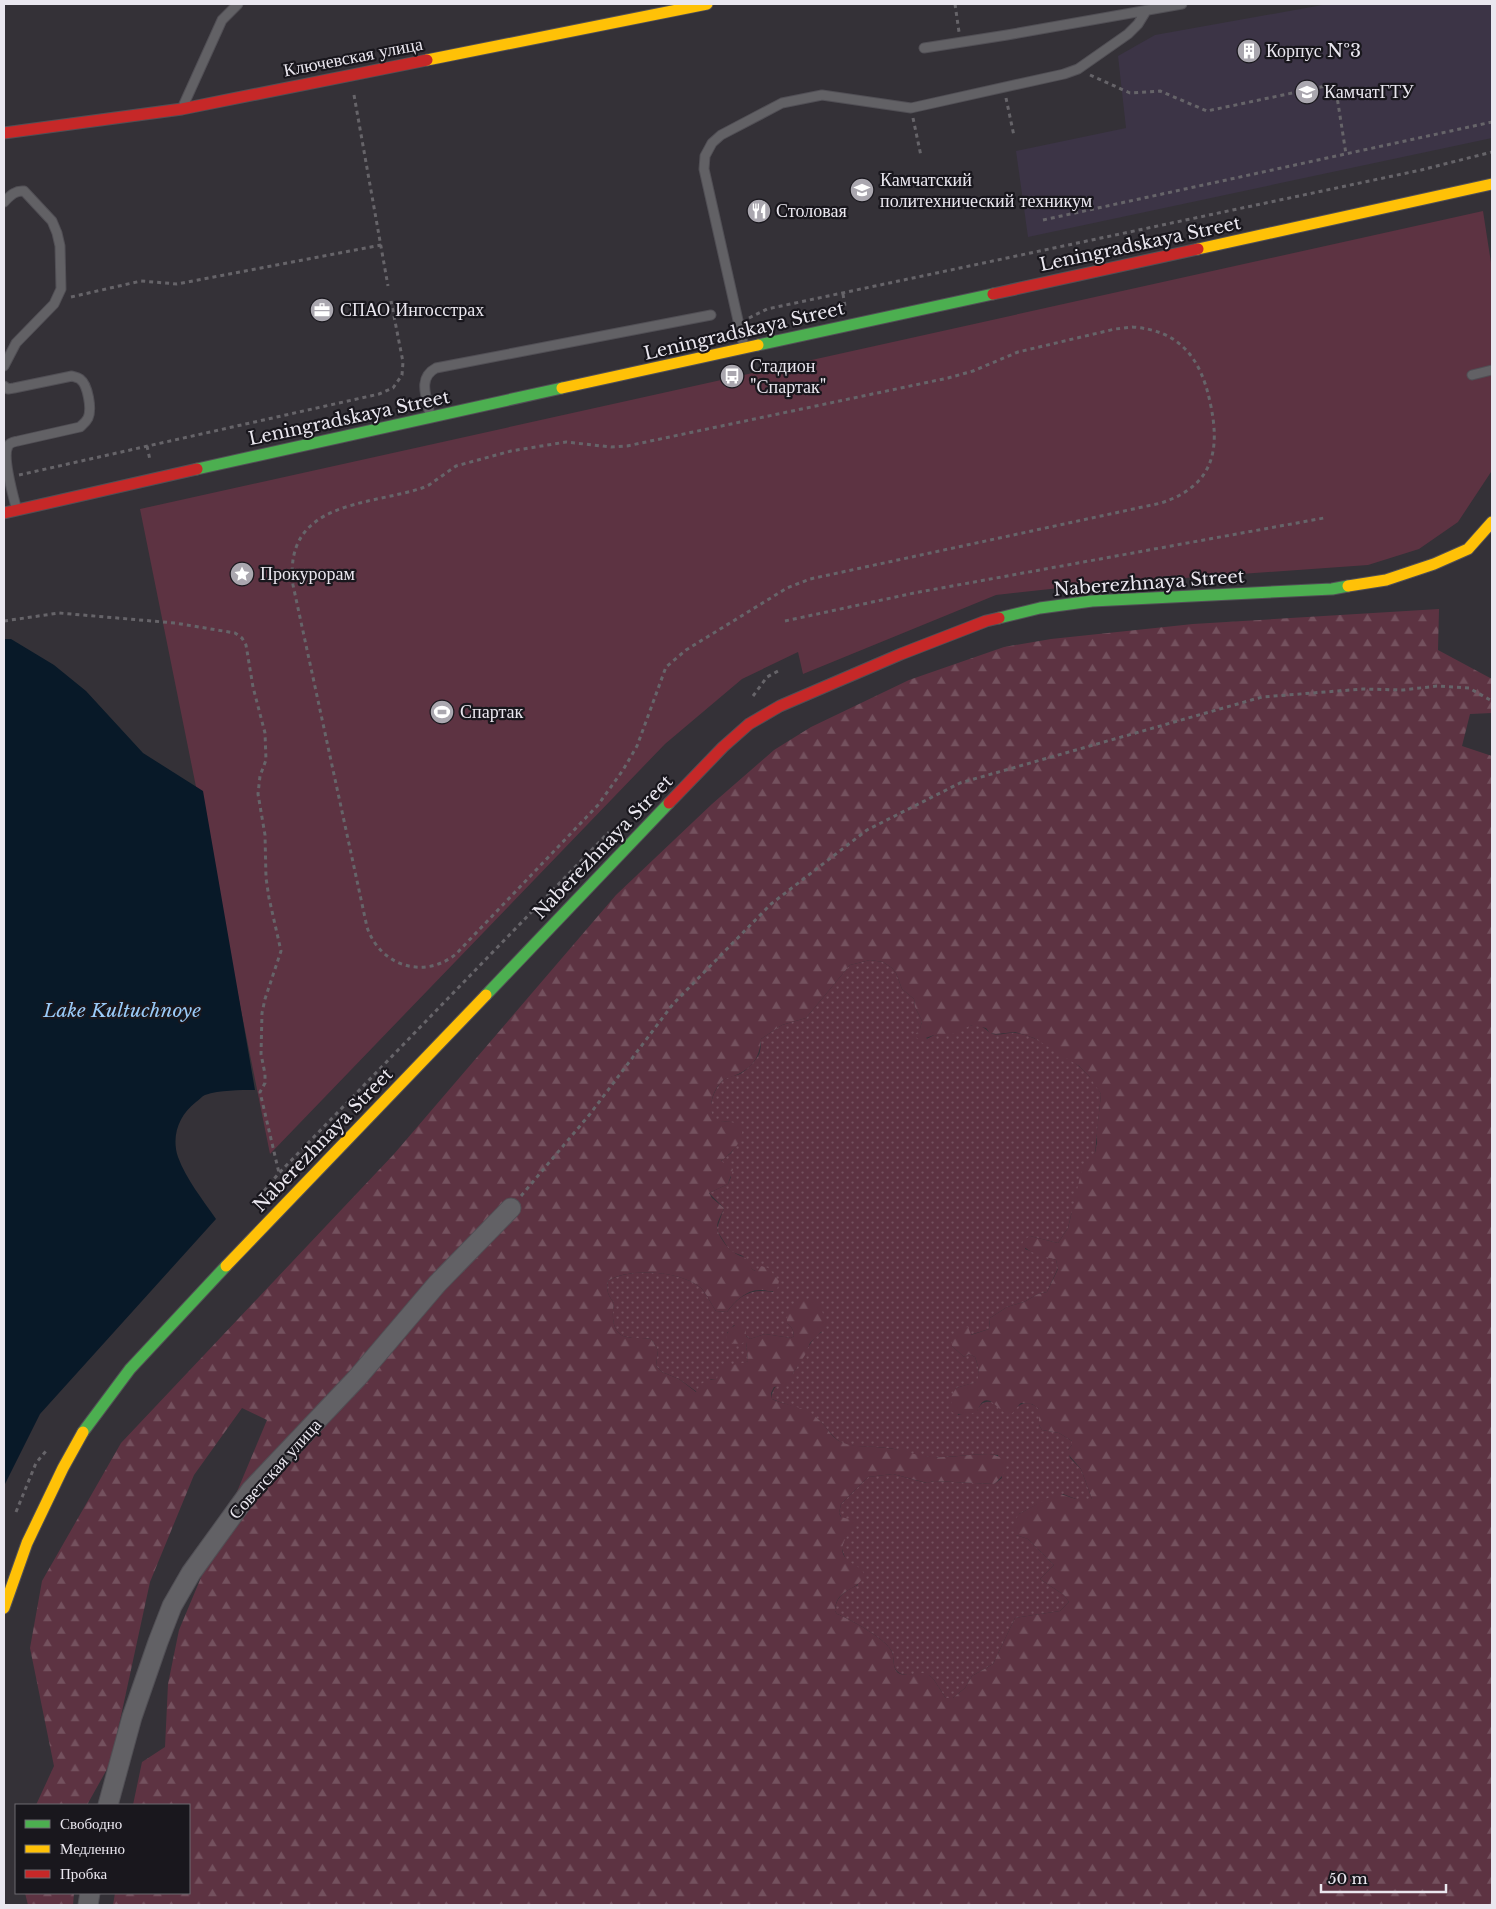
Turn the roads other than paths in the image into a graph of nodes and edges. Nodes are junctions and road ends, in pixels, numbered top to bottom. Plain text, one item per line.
1 (238, 4) edge
2 (707, 4) edge
3 (1182, 4) edge
4 (1146, 11) junction
5 (924, 48) dead end
6 (182, 108) junction
7 (4, 133) edge
8 (1492, 184) edge
9 (4, 202) edge
10 (710, 315) dead end
11 (744, 350) junction
12 (4, 366) edge
13 (1492, 370) edge
14 (1472, 375) dead end
15 (4, 386) edge
16 (430, 418) junction
17 (16, 510) junction
18 (4, 513) edge
19 (1492, 522) edge
20 (1492, 542) edge
21 (1468, 549) junction
22 (511, 1208) road end
23 (4, 1608) edge
24 (108, 1804) edge

1 - 6 lane
2 - 6 main road, Ключевская улица
3 - 4 lane
4 - 5 lane
4 - 11 lane
6 - 7 main road, Ключевская улица
8 - 11 main road, Leningradskaya Street
9 - 12 lane
10 - 16 lane
11 - 16 main road, Leningradskaya Street
13 - 14 lane
15 - 17 lane
16 - 17 main road, Leningradskaya Street
17 - 18 main road, Leningradskaya Street
19 - 21 main road, Naberezhnaya Street
20 - 21 main road
21 - 23 main road, Naberezhnaya Street
22 - 24 street, Советская улица

